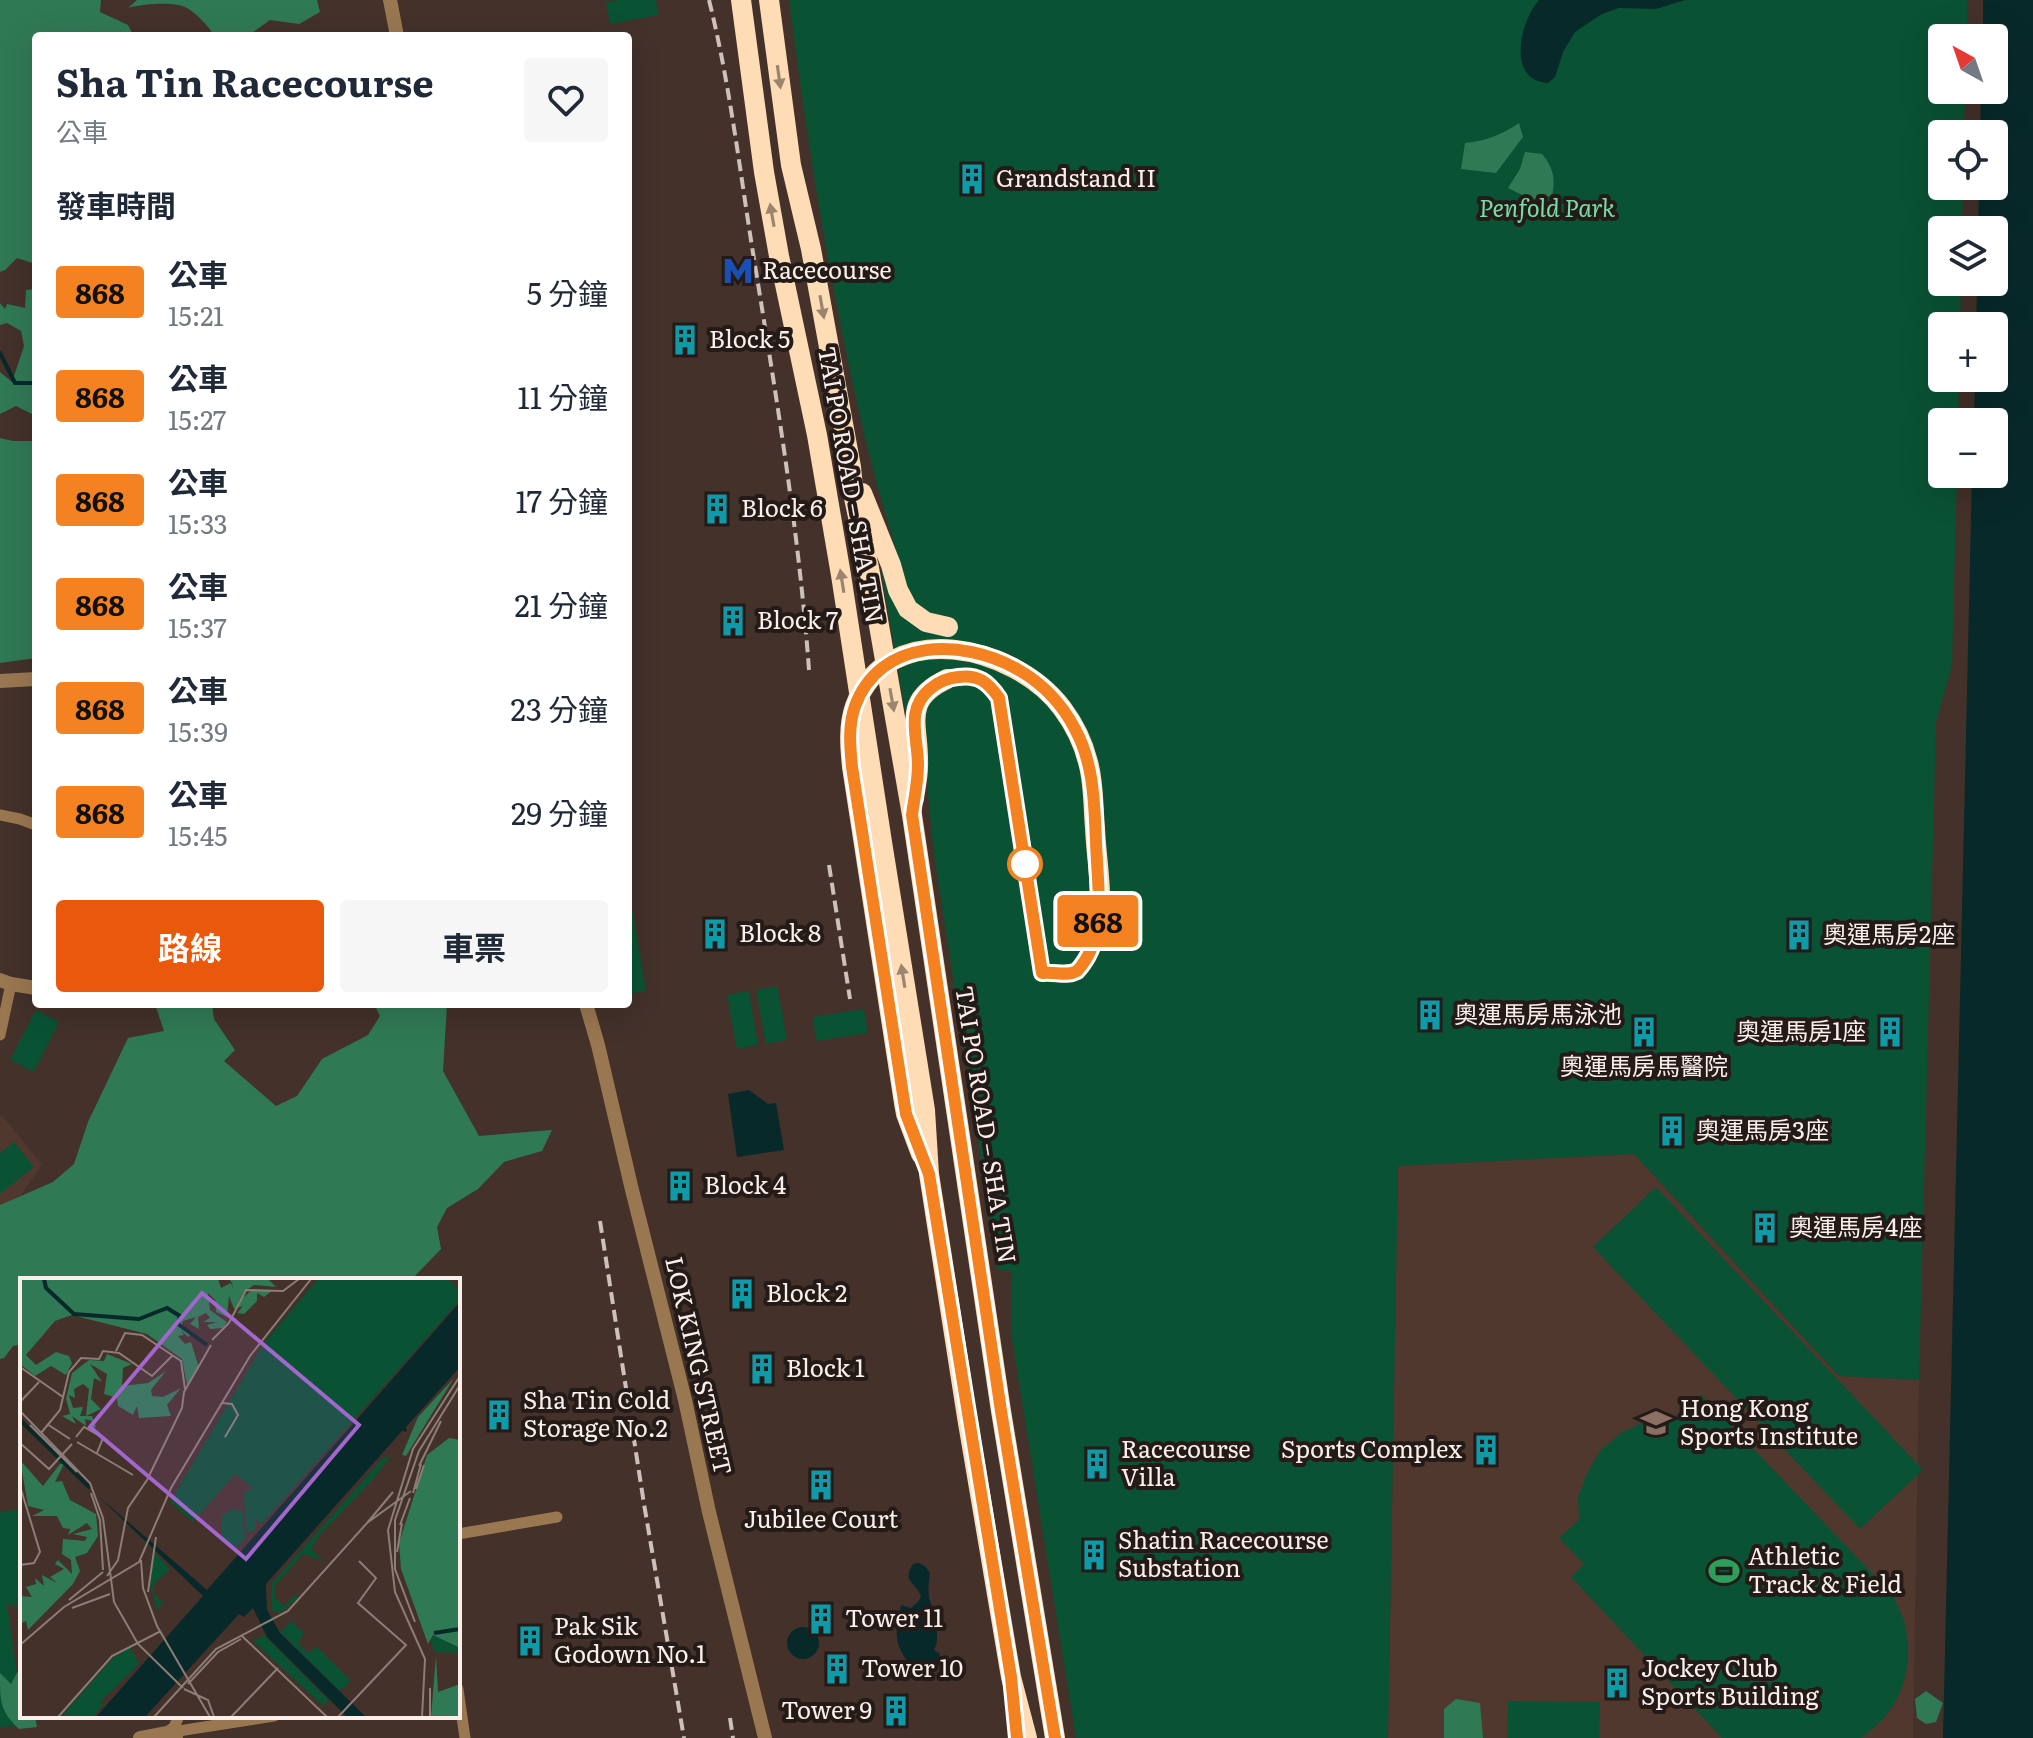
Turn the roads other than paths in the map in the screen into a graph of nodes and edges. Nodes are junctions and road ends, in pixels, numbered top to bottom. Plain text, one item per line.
1 (390, 0) edge
2 (741, 0) edge
3 (769, 0) edge
4 (396, 32) edge
5 (851, 467) junction
6 (948, 627) dead end
7 (32, 679) edge
8 (947, 679) dead end
9 (0, 681) edge
10 (0, 815) edge
11 (912, 815) junction
12 (32, 824) edge
13 (1094, 943) dead end
14 (6, 982) edge
15 (32, 987) edge
16 (587, 1008) edge
17 (0, 1035) edge
18 (929, 1174) junction
19 (557, 1517) dead end
20 (460, 1534) edge
21 (1011, 1677) junction
22 (460, 1703) edge
23 (262, 1718) edge
24 (171, 1736) edge
25 (140, 1738) edge
26 (465, 1738) edge
27 (765, 1738) edge
28 (1017, 1738) edge
29 (1027, 1738) edge
30 (1055, 1738) edge

1 - 4 street
18 -> 2 highway, TAI PO ROAD – SHA TIN
3 -> 5 highway, TAI PO ROAD – SHA TIN
5 - 6 highway
5 -> 11 highway, TAI PO ROAD – SHA TIN
7 - 9 street
8 - 11 highway
10 - 12 street
11 - 30 highway, TAI PO ROAD – SHA TIN
13 - 18 highway
14 - 15 street
14 - 17 street
16 - 27 street, LOK KING STREET
18 - 21 highway, TAI PO ROAD – SHA TIN
19 - 20 street
21 - 28 highway
21 - 29 highway, TAI PO ROAD – SHA TIN
22 - 26 street
23 - 24 street
24 - 25 street

